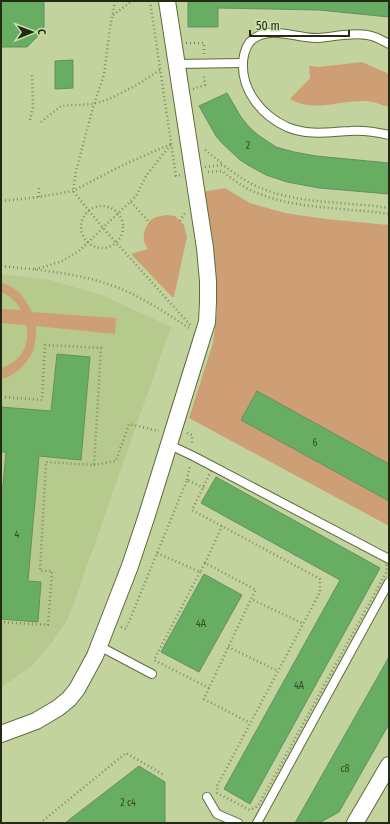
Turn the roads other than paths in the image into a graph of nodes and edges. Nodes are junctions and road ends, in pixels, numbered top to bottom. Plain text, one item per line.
1 (167, 1) edge
2 (389, 44) edge
3 (176, 64) junction
4 (243, 64) junction
5 (389, 135) edge
6 (167, 438) junction
7 (389, 559) edge
8 (389, 582) edge
9 (99, 646) junction
10 (152, 674) dead end
11 (1, 734) edge
12 (389, 765) edge
13 (207, 797) dead end
14 (238, 823) edge
15 (257, 823) edge
16 (355, 823) edge

1 - 3 street
2 - 4 lane
3 - 4 lane
3 - 6 street
4 - 5 lane
6 - 7 lane
6 - 9 street
8 - 15 lane
9 - 10 lane
9 - 11 street
12 - 16 street
13 - 14 lane

